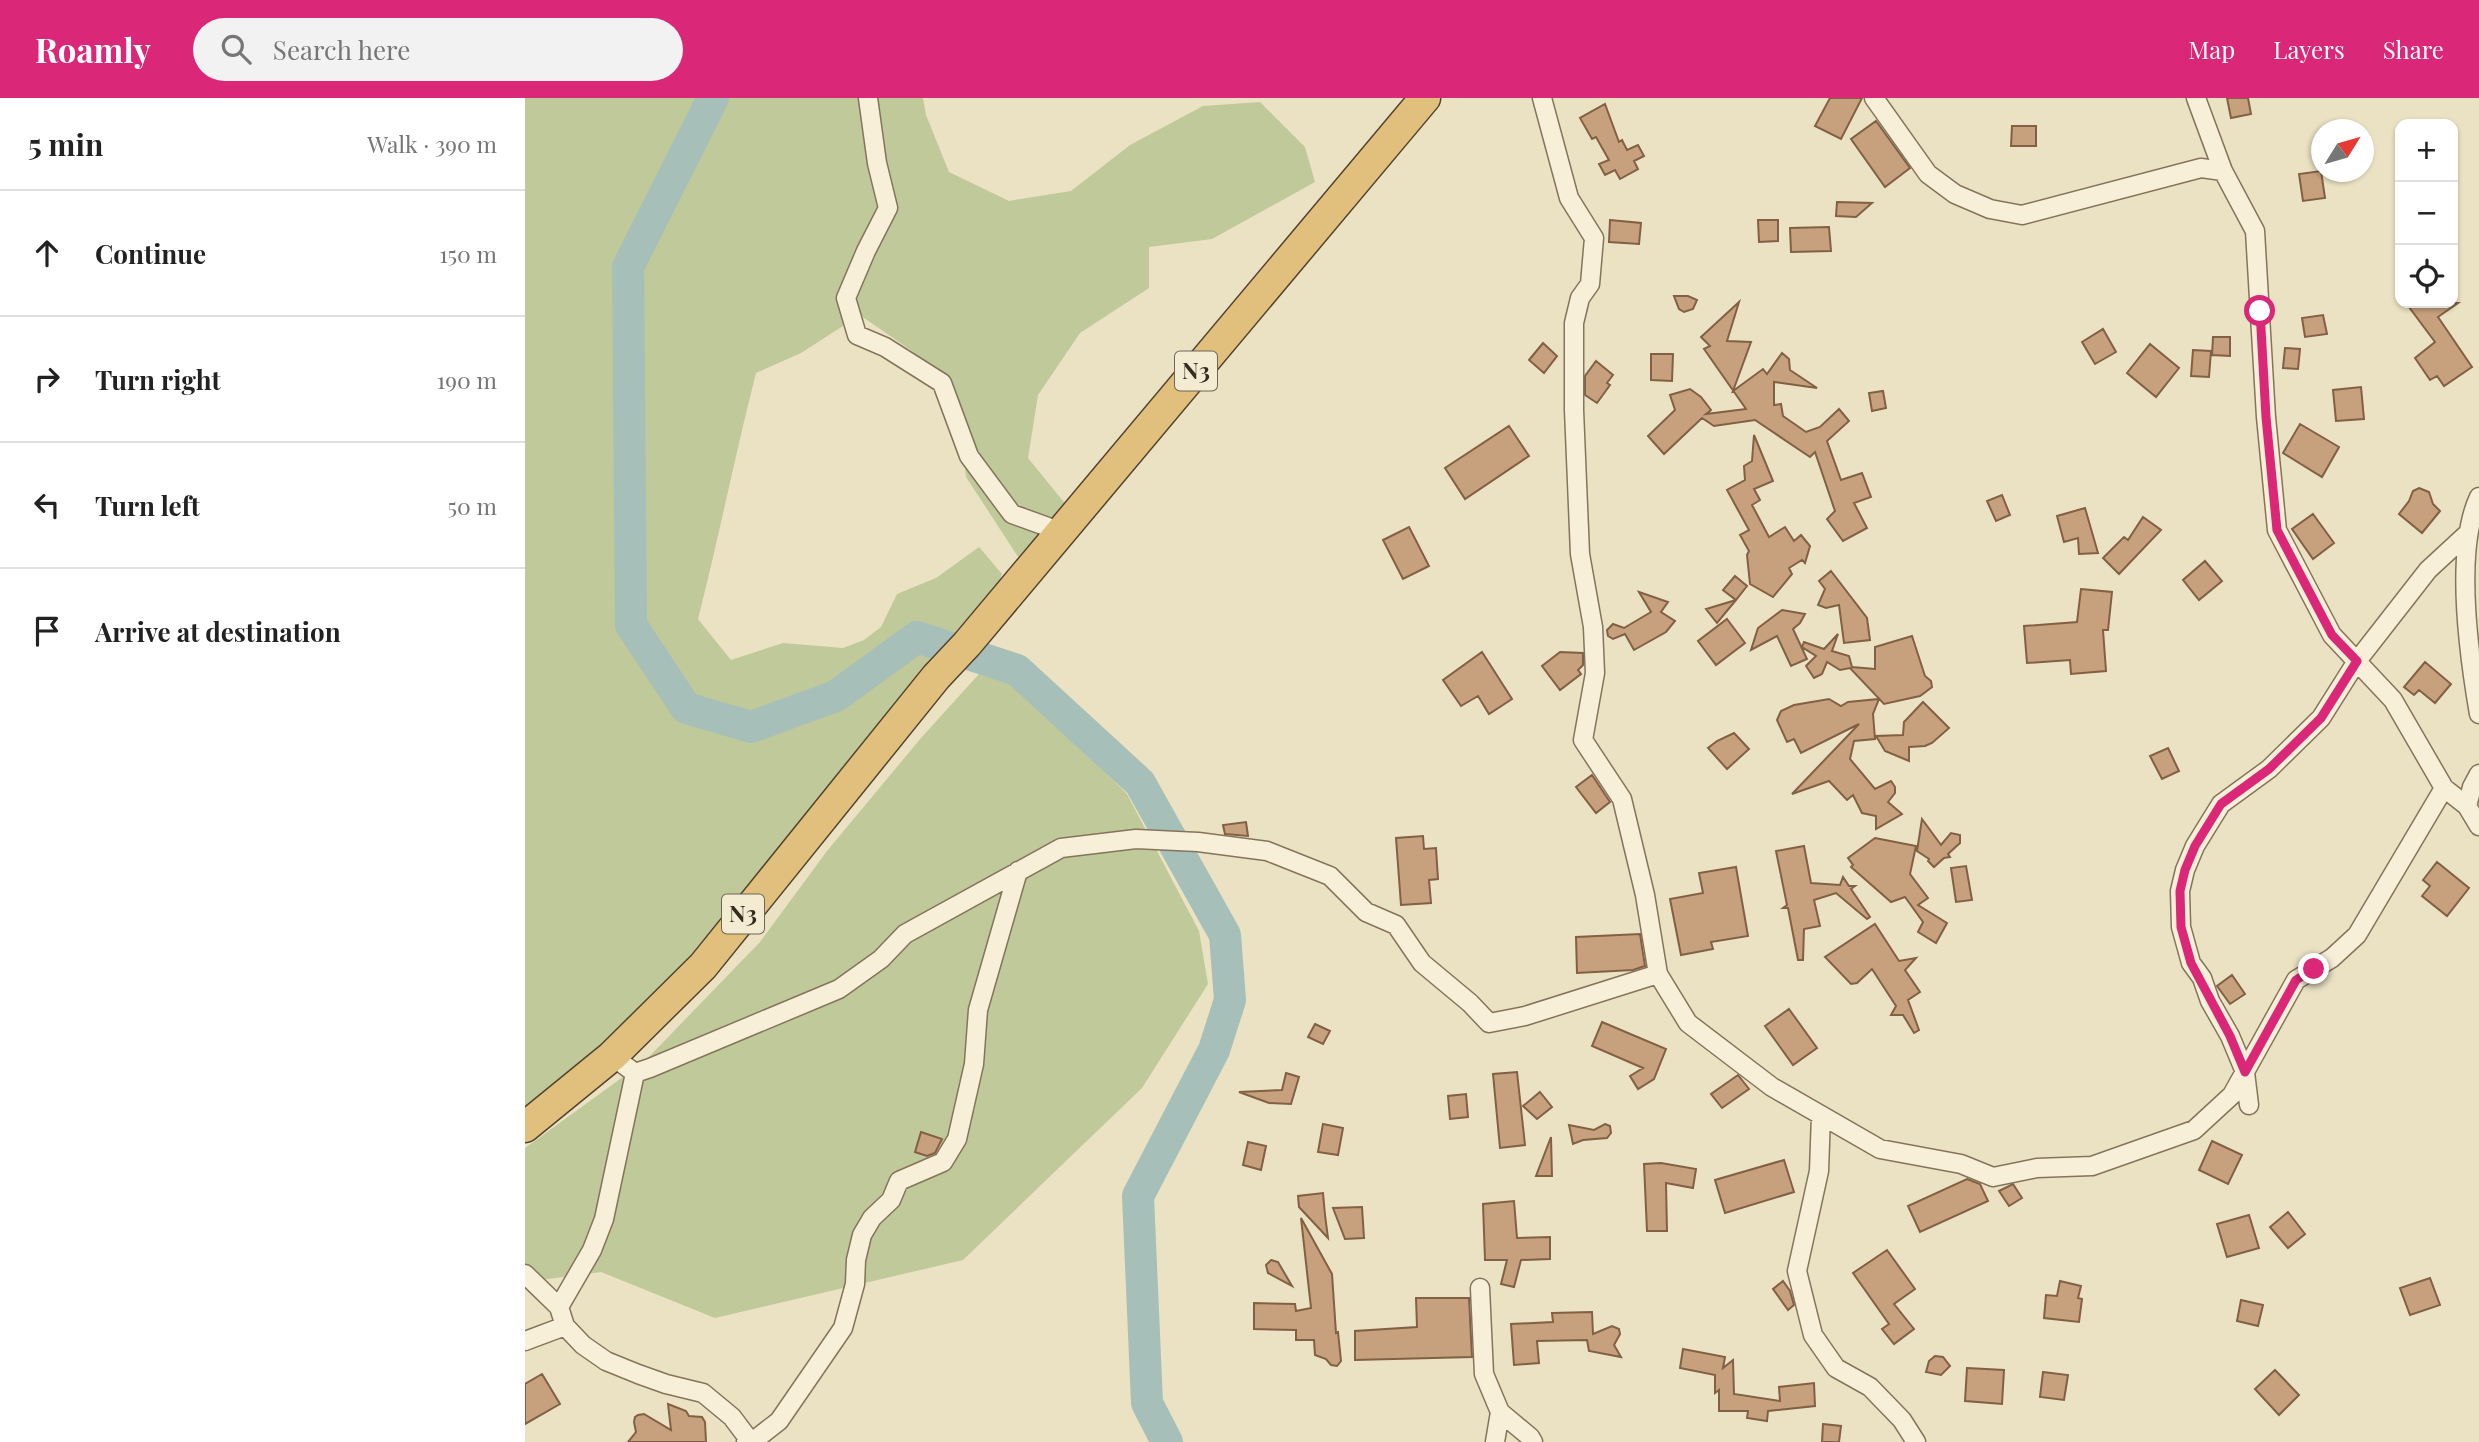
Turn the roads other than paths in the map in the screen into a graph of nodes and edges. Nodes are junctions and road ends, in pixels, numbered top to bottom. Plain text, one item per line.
1 (868, 98) edge
2 (1425, 98) edge
3 (1542, 98) edge
4 (1874, 98) edge
5 (2196, 98) edge
6 (2223, 171) junction
7 (2479, 497) edge
8 (1059, 531) junction
9 (2467, 534) junction
10 (2357, 661) junction
11 (2477, 680) edge
12 (2479, 714) edge
13 (2479, 775) edge
14 (2444, 788) junction
15 (2467, 806) junction
16 (2479, 826) edge
17 (1018, 871) junction
18 (1658, 974) junction
19 (623, 1064) junction
20 (2245, 1072) junction
21 (2249, 1105) dead end
22 (1821, 1115) junction
23 (525, 1127) edge
24 (525, 1274) edge
25 (1480, 1288) dead end
26 (559, 1307) junction
27 (565, 1326) junction
28 (525, 1341) edge
29 (1500, 1412) junction
30 (746, 1442) edge
31 (752, 1442) edge
32 (1495, 1442) edge
33 (1533, 1442) edge
34 (1916, 1442) edge

1 - 8 street
2 - 8 highway, N3
3 - 18 street
4 - 6 street
5 - 6 street
6 - 10 street
7 - 9 street
8 - 19 highway, N3
9 - 10 street
9 - 11 street
10 - 14 street
10 - 20 street
11 - 12 street
13 - 15 street
14 - 15 street
14 - 20 street
15 - 16 street
17 - 18 street
17 - 19 street
17 - 31 street
18 - 22 street
19 - 23 highway, N3
19 - 26 street
20 - 21 street
20 - 22 street
22 - 34 street
24 - 26 street
25 - 29 street
26 - 27 street
27 - 28 street
27 - 30 street
29 - 32 street
29 - 33 street

